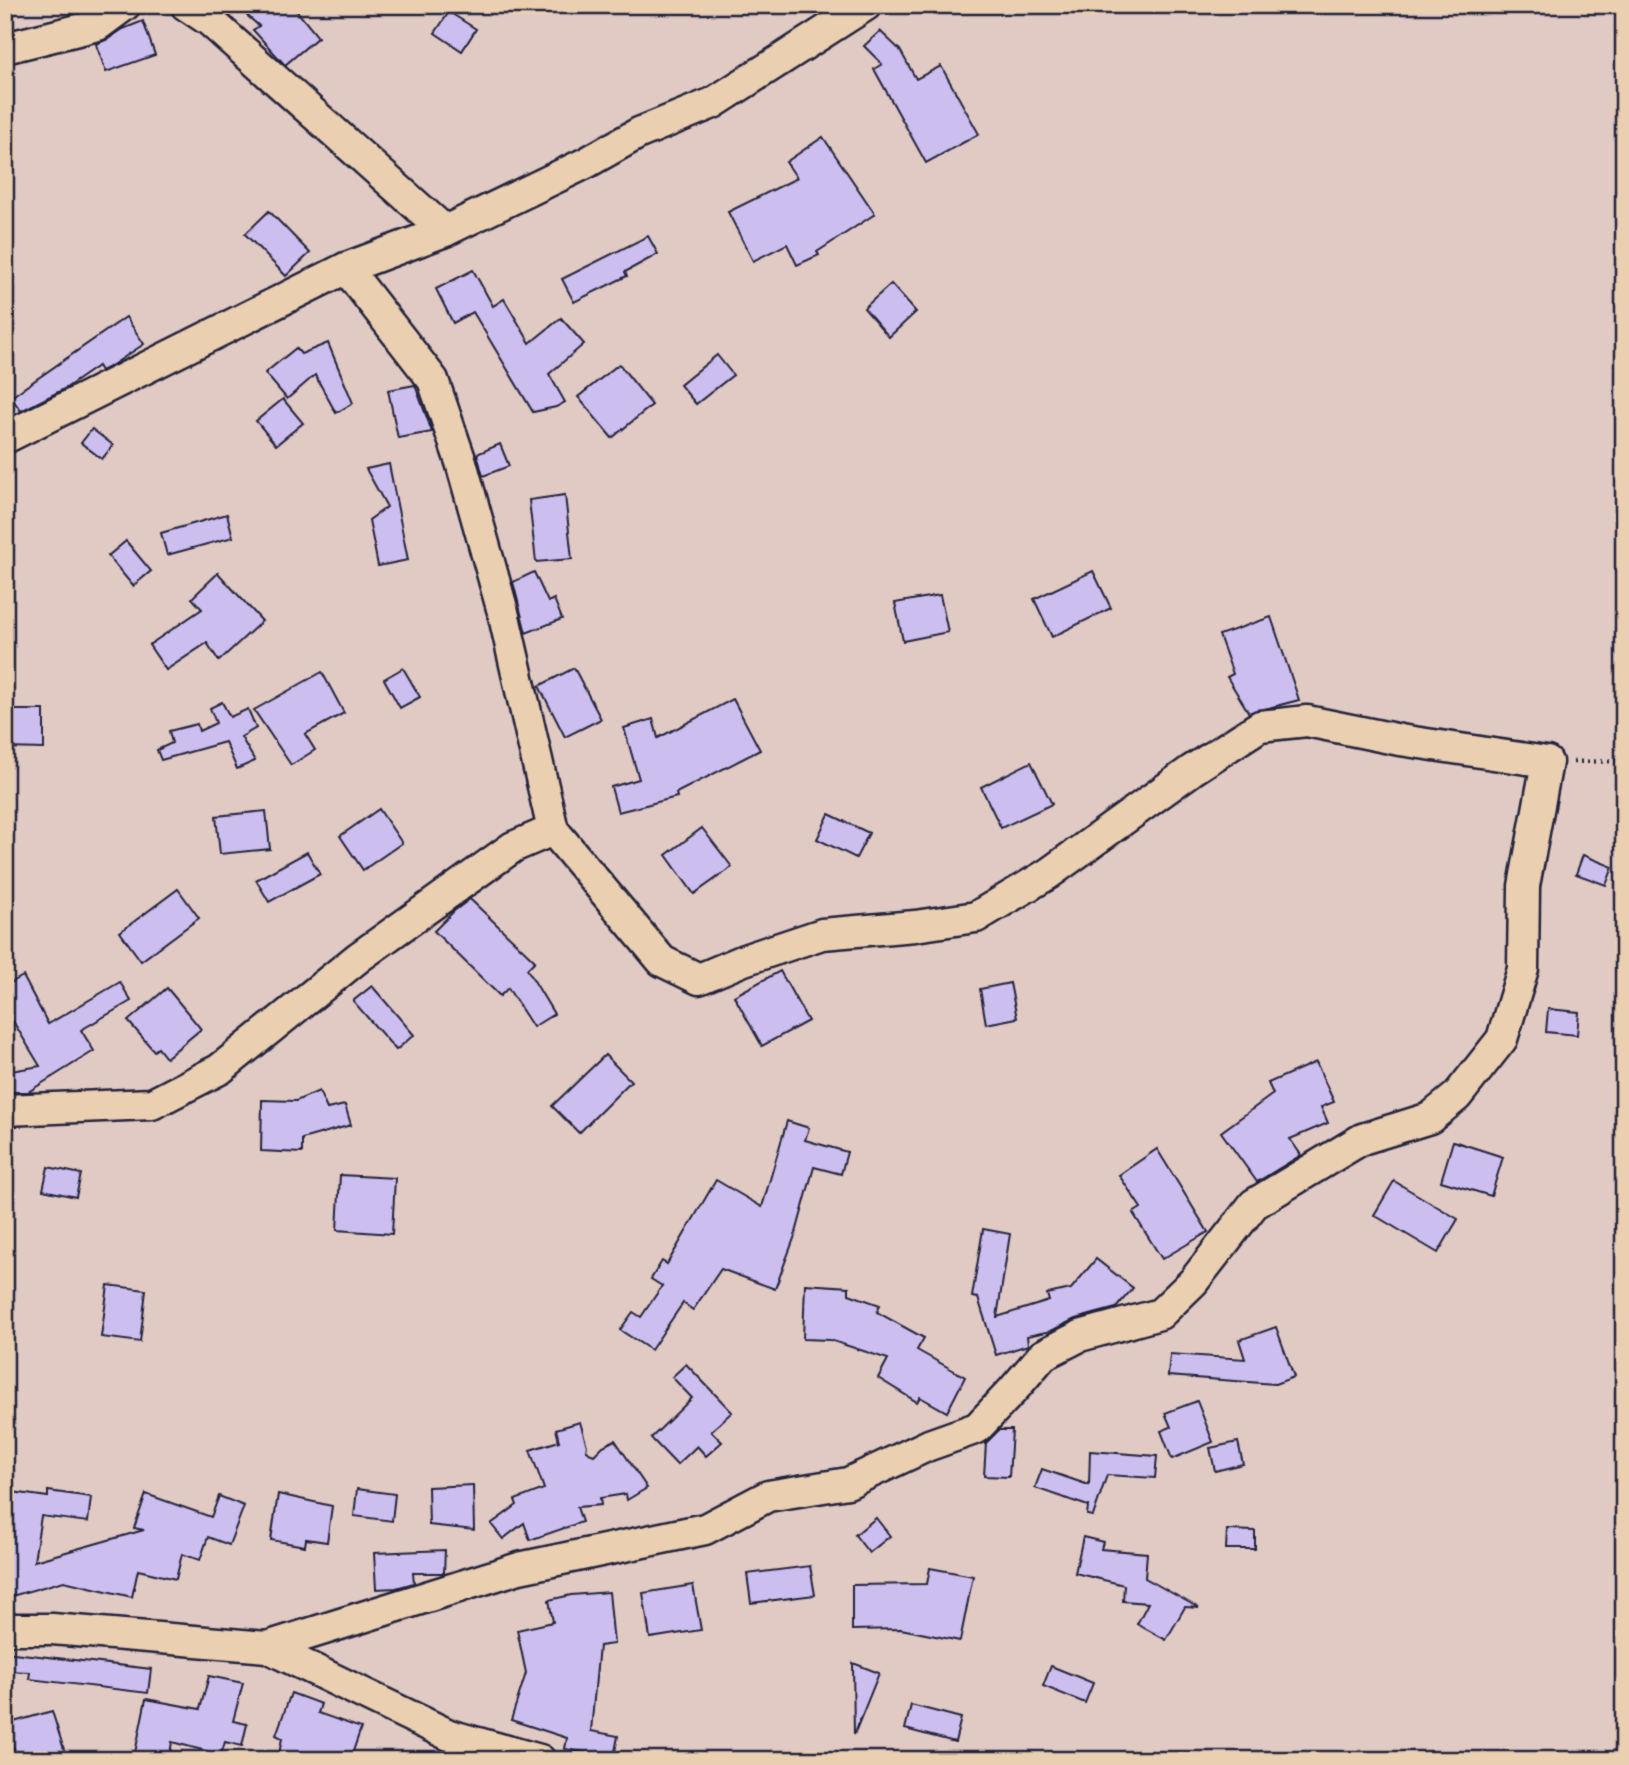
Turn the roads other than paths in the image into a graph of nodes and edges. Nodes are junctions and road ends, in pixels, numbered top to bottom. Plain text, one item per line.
1 (125, 5) edge
2 (186, 5) edge
3 (866, 5) edge
4 (5, 48) edge
5 (445, 231) junction
6 (346, 268) junction
7 (5, 438) edge
8 (553, 830) junction
9 (5, 1110) edge
10 (5, 1629) edge
11 (267, 1647) junction
12 (540, 1760) edge

1 - 4 street
2 - 5 street
3 - 5 street
5 - 6 street
6 - 7 street
6 - 8 street
8 - 9 street
8 - 11 street
10 - 11 street
11 - 12 street

